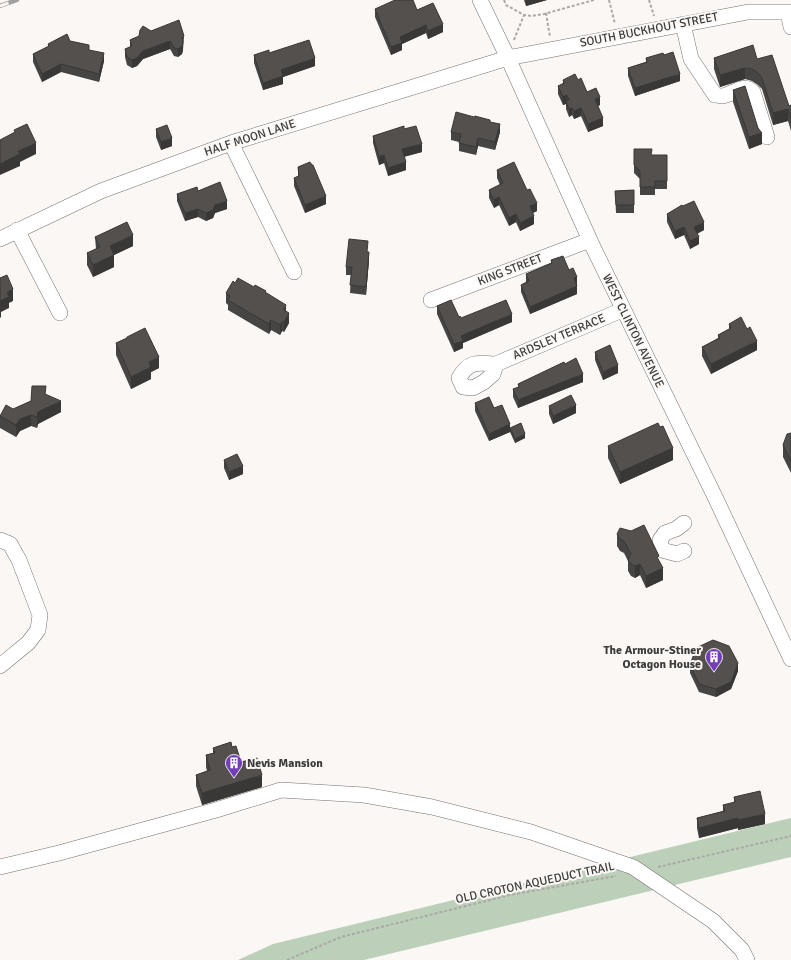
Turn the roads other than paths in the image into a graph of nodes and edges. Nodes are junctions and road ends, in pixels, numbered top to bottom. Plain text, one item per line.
1 (480, 0) edge
2 (790, 12) edge
3 (684, 24) junction
4 (791, 27) edge
5 (508, 58) junction
6 (767, 137) dead end
7 (231, 143) junction
8 (18, 230) junction
9 (0, 239) edge
10 (590, 240) junction
11 (294, 272) dead end
12 (431, 300) dead end
13 (622, 310) junction
14 (60, 313) dead end
15 (496, 364) dead end
16 (684, 523) dead end
17 (0, 540) edge
18 (684, 551) dead end
19 (791, 660) edge
20 (0, 666) edge
21 (0, 867) edge
22 (747, 960) edge

1 - 5 street, WEST CLINTON AVENUE
2 - 3 street, SOUTH BUCKHOUT STREET
2 - 4 street
3 - 5 street, SOUTH BUCKHOUT STREET
3 - 6 street
5 - 7 street, HALF MOON LANE
5 - 10 street, WEST CLINTON AVENUE
7 - 8 street, HALF MOON LANE
7 - 11 street
8 - 9 street, HALF MOON LANE
8 - 14 street
10 - 12 street, KING STREET
10 - 13 street, WEST CLINTON AVENUE
13 - 15 street, ARDSLEY TERRACE
13 - 19 street, WEST CLINTON AVENUE
16 - 18 street
17 - 20 street
21 - 22 street

